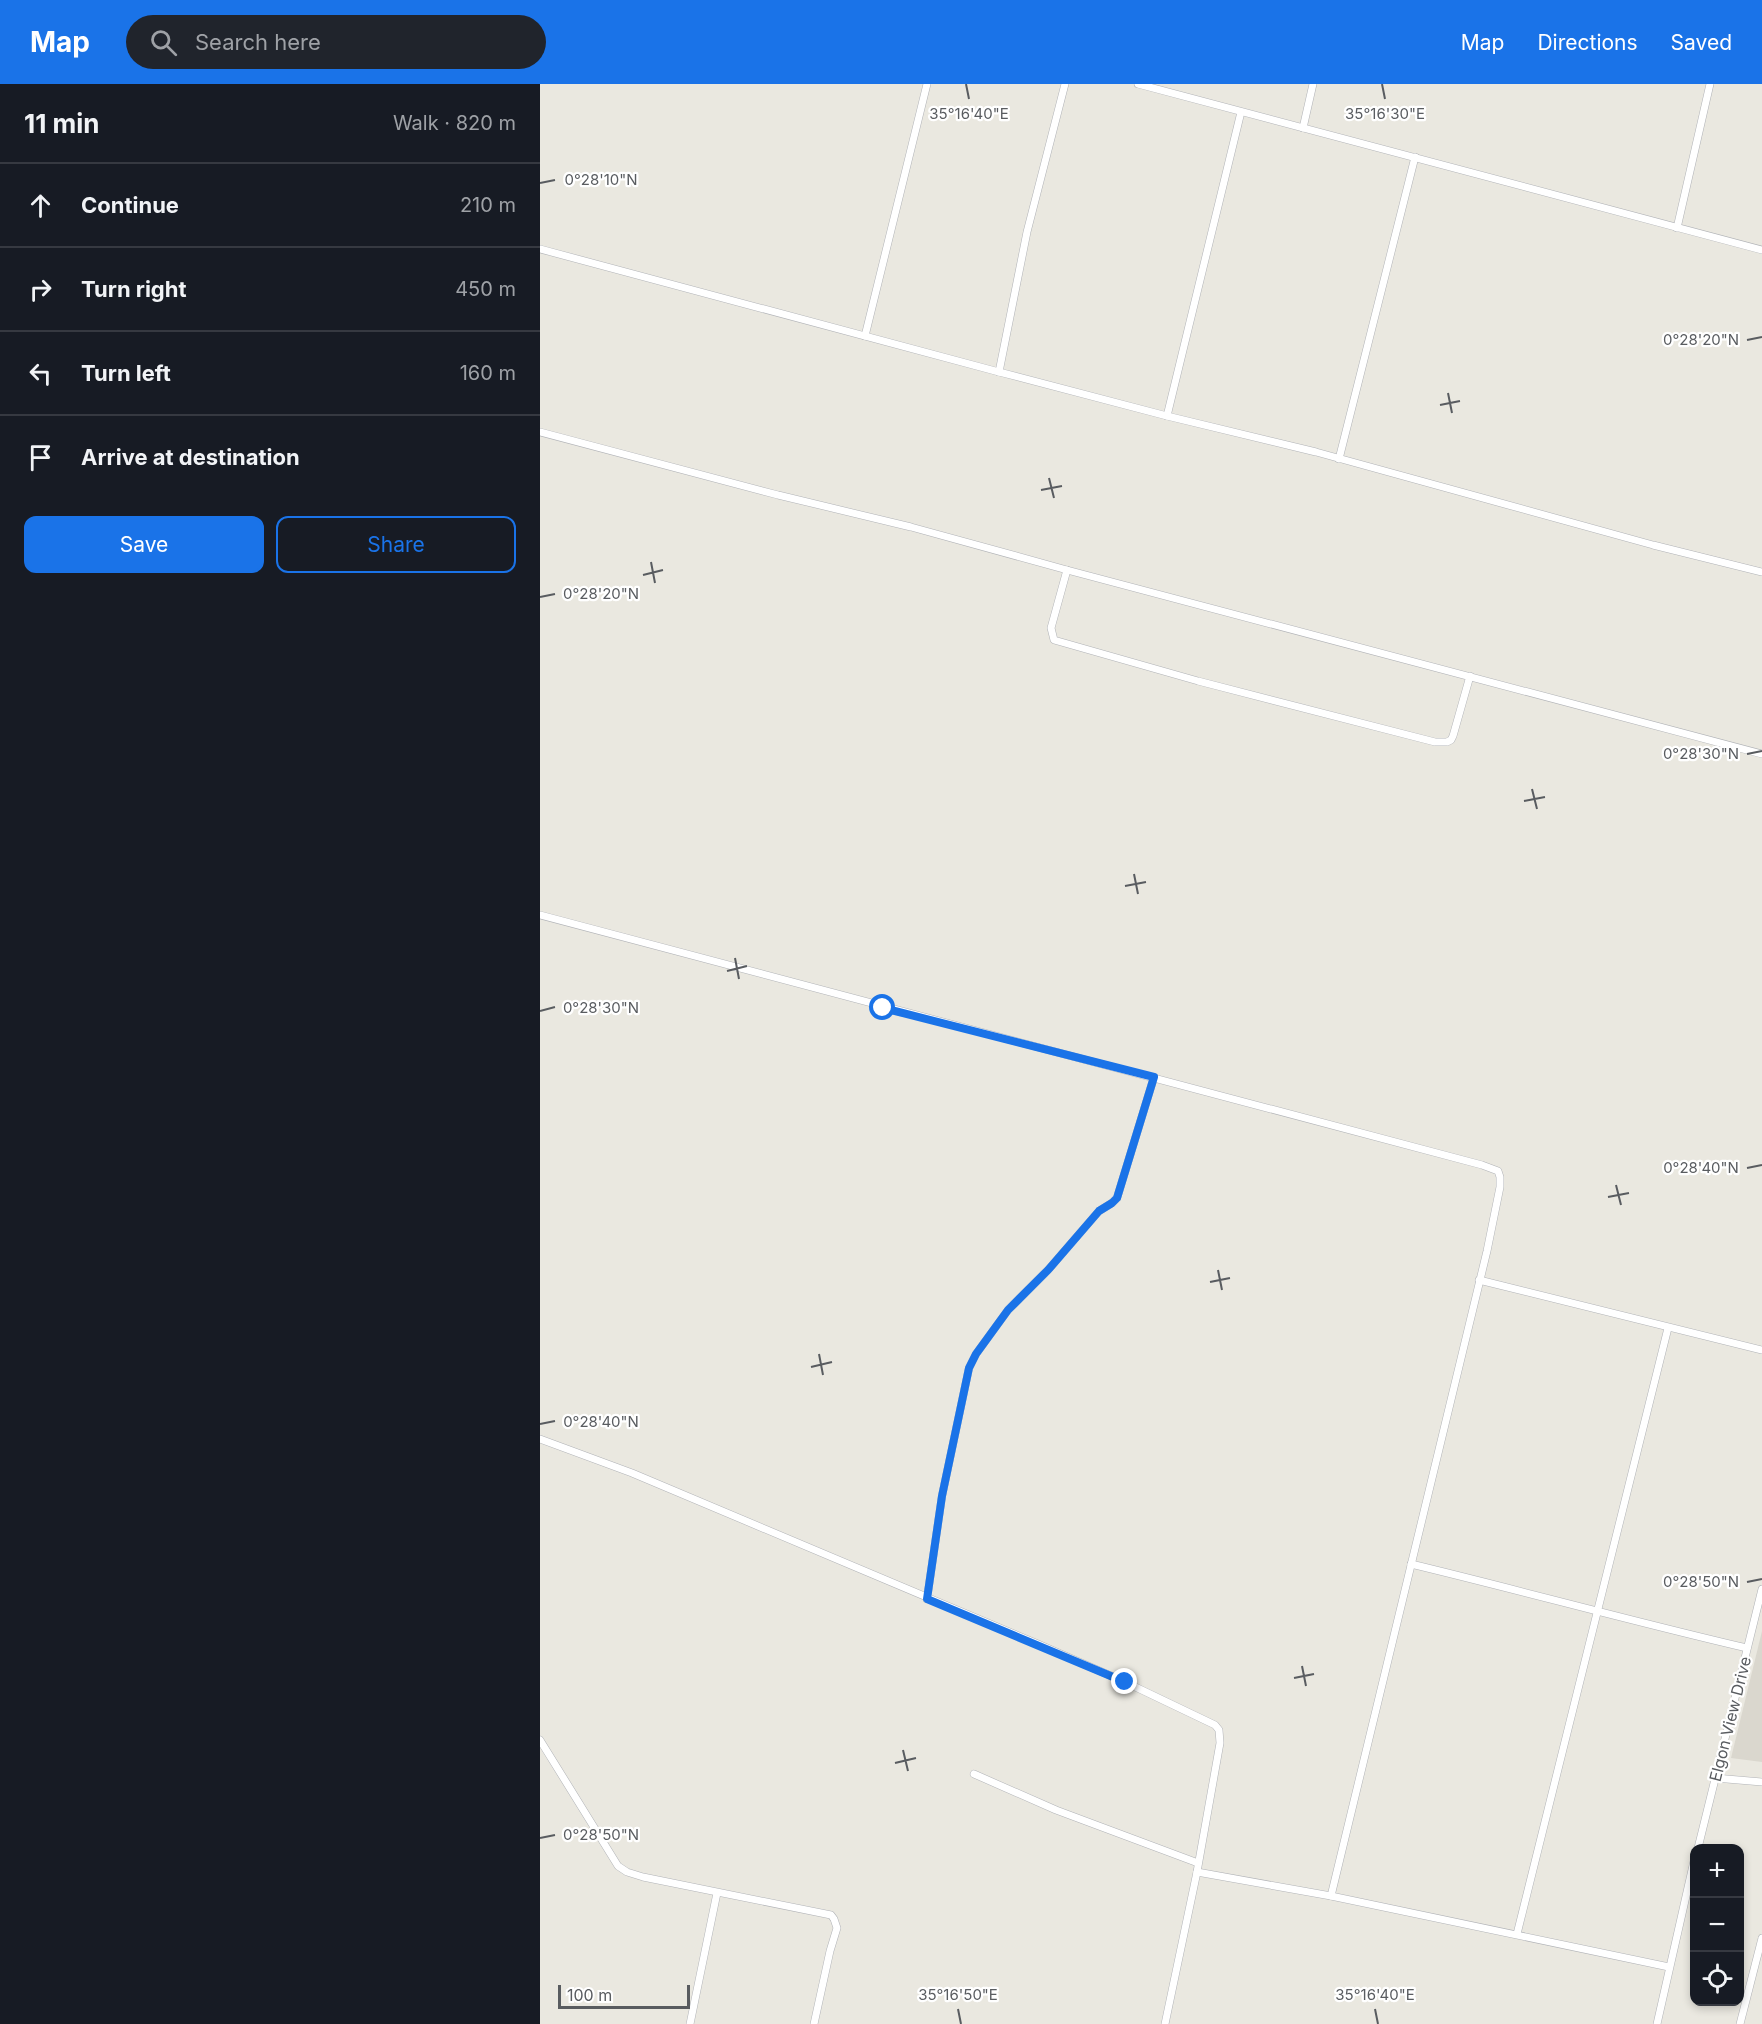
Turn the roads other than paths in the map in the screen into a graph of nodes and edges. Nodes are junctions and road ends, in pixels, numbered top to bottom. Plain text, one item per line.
1 (927, 84) edge
2 (1065, 84) edge
3 (1138, 84) edge
4 (1174, 84) edge
5 (1313, 84) edge
6 (1710, 84) edge
7 (1172, 93) junction
8 (1241, 112) junction
9 (1302, 128) junction
10 (1415, 157) junction
11 (1677, 228) junction
12 (540, 249) edge
13 (1762, 250) edge
14 (865, 336) junction
15 (999, 372) junction
16 (1167, 416) junction
17 (540, 432) edge
18 (1340, 459) junction
19 (1067, 570) junction
20 (1762, 572) edge
21 (1470, 676) junction
22 (1762, 754) edge
23 (540, 915) edge
24 (1154, 1077) junction
25 (1479, 1280) junction
26 (1668, 1328) junction
27 (1762, 1350) edge
28 (540, 1439) edge
29 (1411, 1564) junction
30 (1762, 1589) edge
31 (927, 1599) junction
32 (1599, 1612) junction
33 (1748, 1648) junction
34 (540, 1740) edge
35 (974, 1773) dead end
36 (1715, 1778) junction
37 (1762, 1782) edge
38 (1699, 1844) edge
39 (1198, 1863) junction
40 (1197, 1872) junction
41 (1690, 1881) edge
42 (717, 1893) junction
43 (1330, 1896) junction
44 (1517, 1934) junction
45 (1762, 1938) edge
46 (1669, 1967) junction
47 (690, 2024) edge
48 (814, 2024) edge
49 (1165, 2024) edge
50 (1657, 2024) edge
51 (1740, 2024) edge

1 - 14 street
2 - 15 street
3 - 7 street
4 - 7 street
5 - 9 street
6 - 11 street
7 - 8 street
8 - 9 street
8 - 16 street
9 - 10 street
10 - 11 street
10 - 18 street
11 - 13 street
12 - 14 street
14 - 15 street
15 - 16 street
16 - 18 street
17 - 19 street
18 - 20 street
19 - 21 street
19 - 21 street
21 - 22 street
23 - 24 street
24 - 25 street
24 - 31 street
25 - 26 street
25 - 29 street
26 - 27 street
26 - 32 street
28 - 31 street
29 - 32 street
29 - 43 street
30 - 33 street, Elgon View Drive
31 - 39 street
32 - 33 street
32 - 44 street
33 - 36 street, Elgon View Drive
34 - 42 street
35 - 39 street
36 - 37 street
36 - 38 street, Elgon View Drive
39 - 40 street
40 - 43 street
40 - 49 street
41 - 46 street
42 - 47 street
42 - 48 street
43 - 44 street
44 - 46 street
45 - 51 street
46 - 50 street

